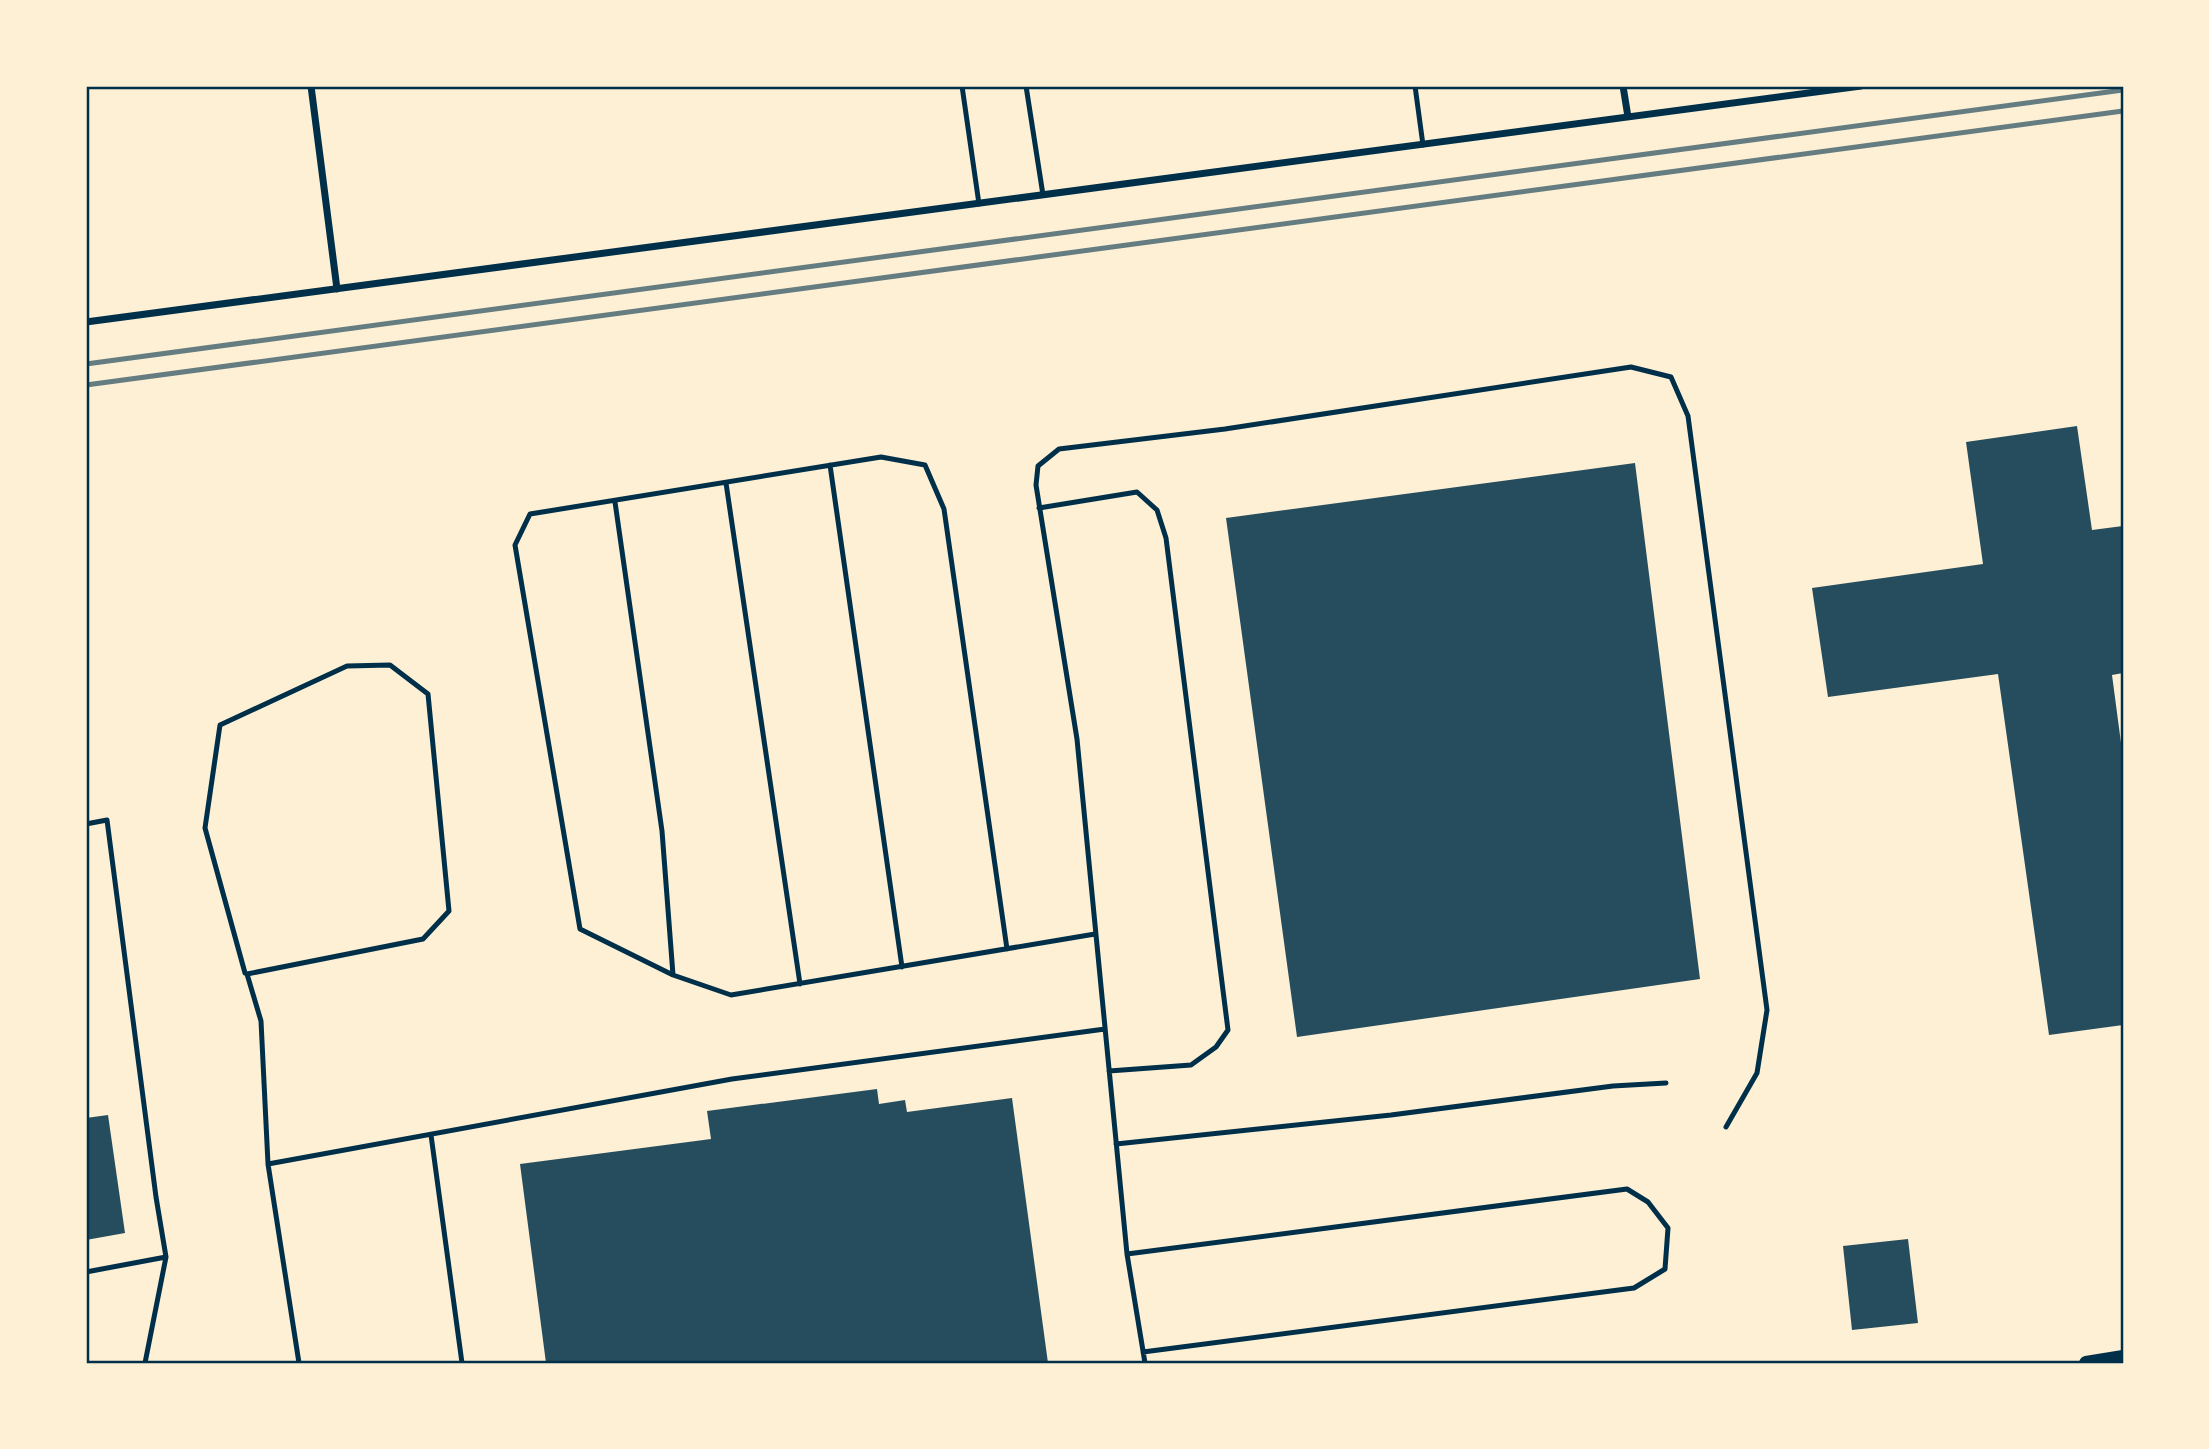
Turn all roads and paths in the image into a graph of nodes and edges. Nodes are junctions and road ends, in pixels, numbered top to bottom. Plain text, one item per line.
1 (311, 86) edge
2 (962, 86) edge
3 (1026, 86) edge
4 (1415, 86) edge
5 (1623, 86) edge
6 (1861, 86) edge
7 (1628, 117) junction
8 (1423, 145) junction
9 (1043, 195) junction
10 (979, 204) junction
11 (337, 289) junction
12 (86, 322) edge
13 (830, 465) junction
14 (726, 482) junction
15 (615, 502) junction
16 (1039, 509) junction
17 (86, 824) edge
18 (1095, 934) junction
19 (1007, 949) junction
20 (902, 967) junction
21 (247, 974) junction
22 (673, 975) junction
23 (800, 984) junction
24 (1105, 1029) junction
25 (1109, 1071) junction
26 (1667, 1083) dead end
27 (1726, 1127) dead end
28 (431, 1135) junction
29 (1116, 1144) junction
30 (268, 1164) junction
31 (1127, 1254) junction
32 (166, 1257) junction
33 (86, 1272) edge
34 (1143, 1352) junction
35 (2123, 1357) edge
36 (145, 1363) edge
37 (299, 1363) edge
38 (462, 1363) edge
39 (1145, 1363) edge
40 (2086, 1363) edge

1 - 11 street
2 - 10 lane
3 - 9 lane
4 - 8 lane
5 - 7 street
6 - 7 street
7 - 8 street
8 - 9 street
9 - 10 street
10 - 11 street
11 - 12 street
13 - 14 lane
13 - 19 lane
13 - 20 lane
14 - 15 lane
14 - 23 lane
15 - 22 lane
15 - 22 lane
16 - 18 lane
16 - 25 lane
16 - 27 lane
17 - 32 lane
18 - 19 lane
18 - 24 lane
19 - 20 lane
20 - 23 lane
21 - 21 lane
21 - 30 lane
22 - 23 lane
24 - 25 lane
24 - 28 lane
25 - 29 lane
26 - 29 lane
28 - 30 lane
28 - 38 lane
29 - 31 lane
30 - 37 lane
31 - 34 lane
31 - 34 lane
32 - 33 lane
32 - 36 lane
34 - 39 lane
35 - 40 main road

